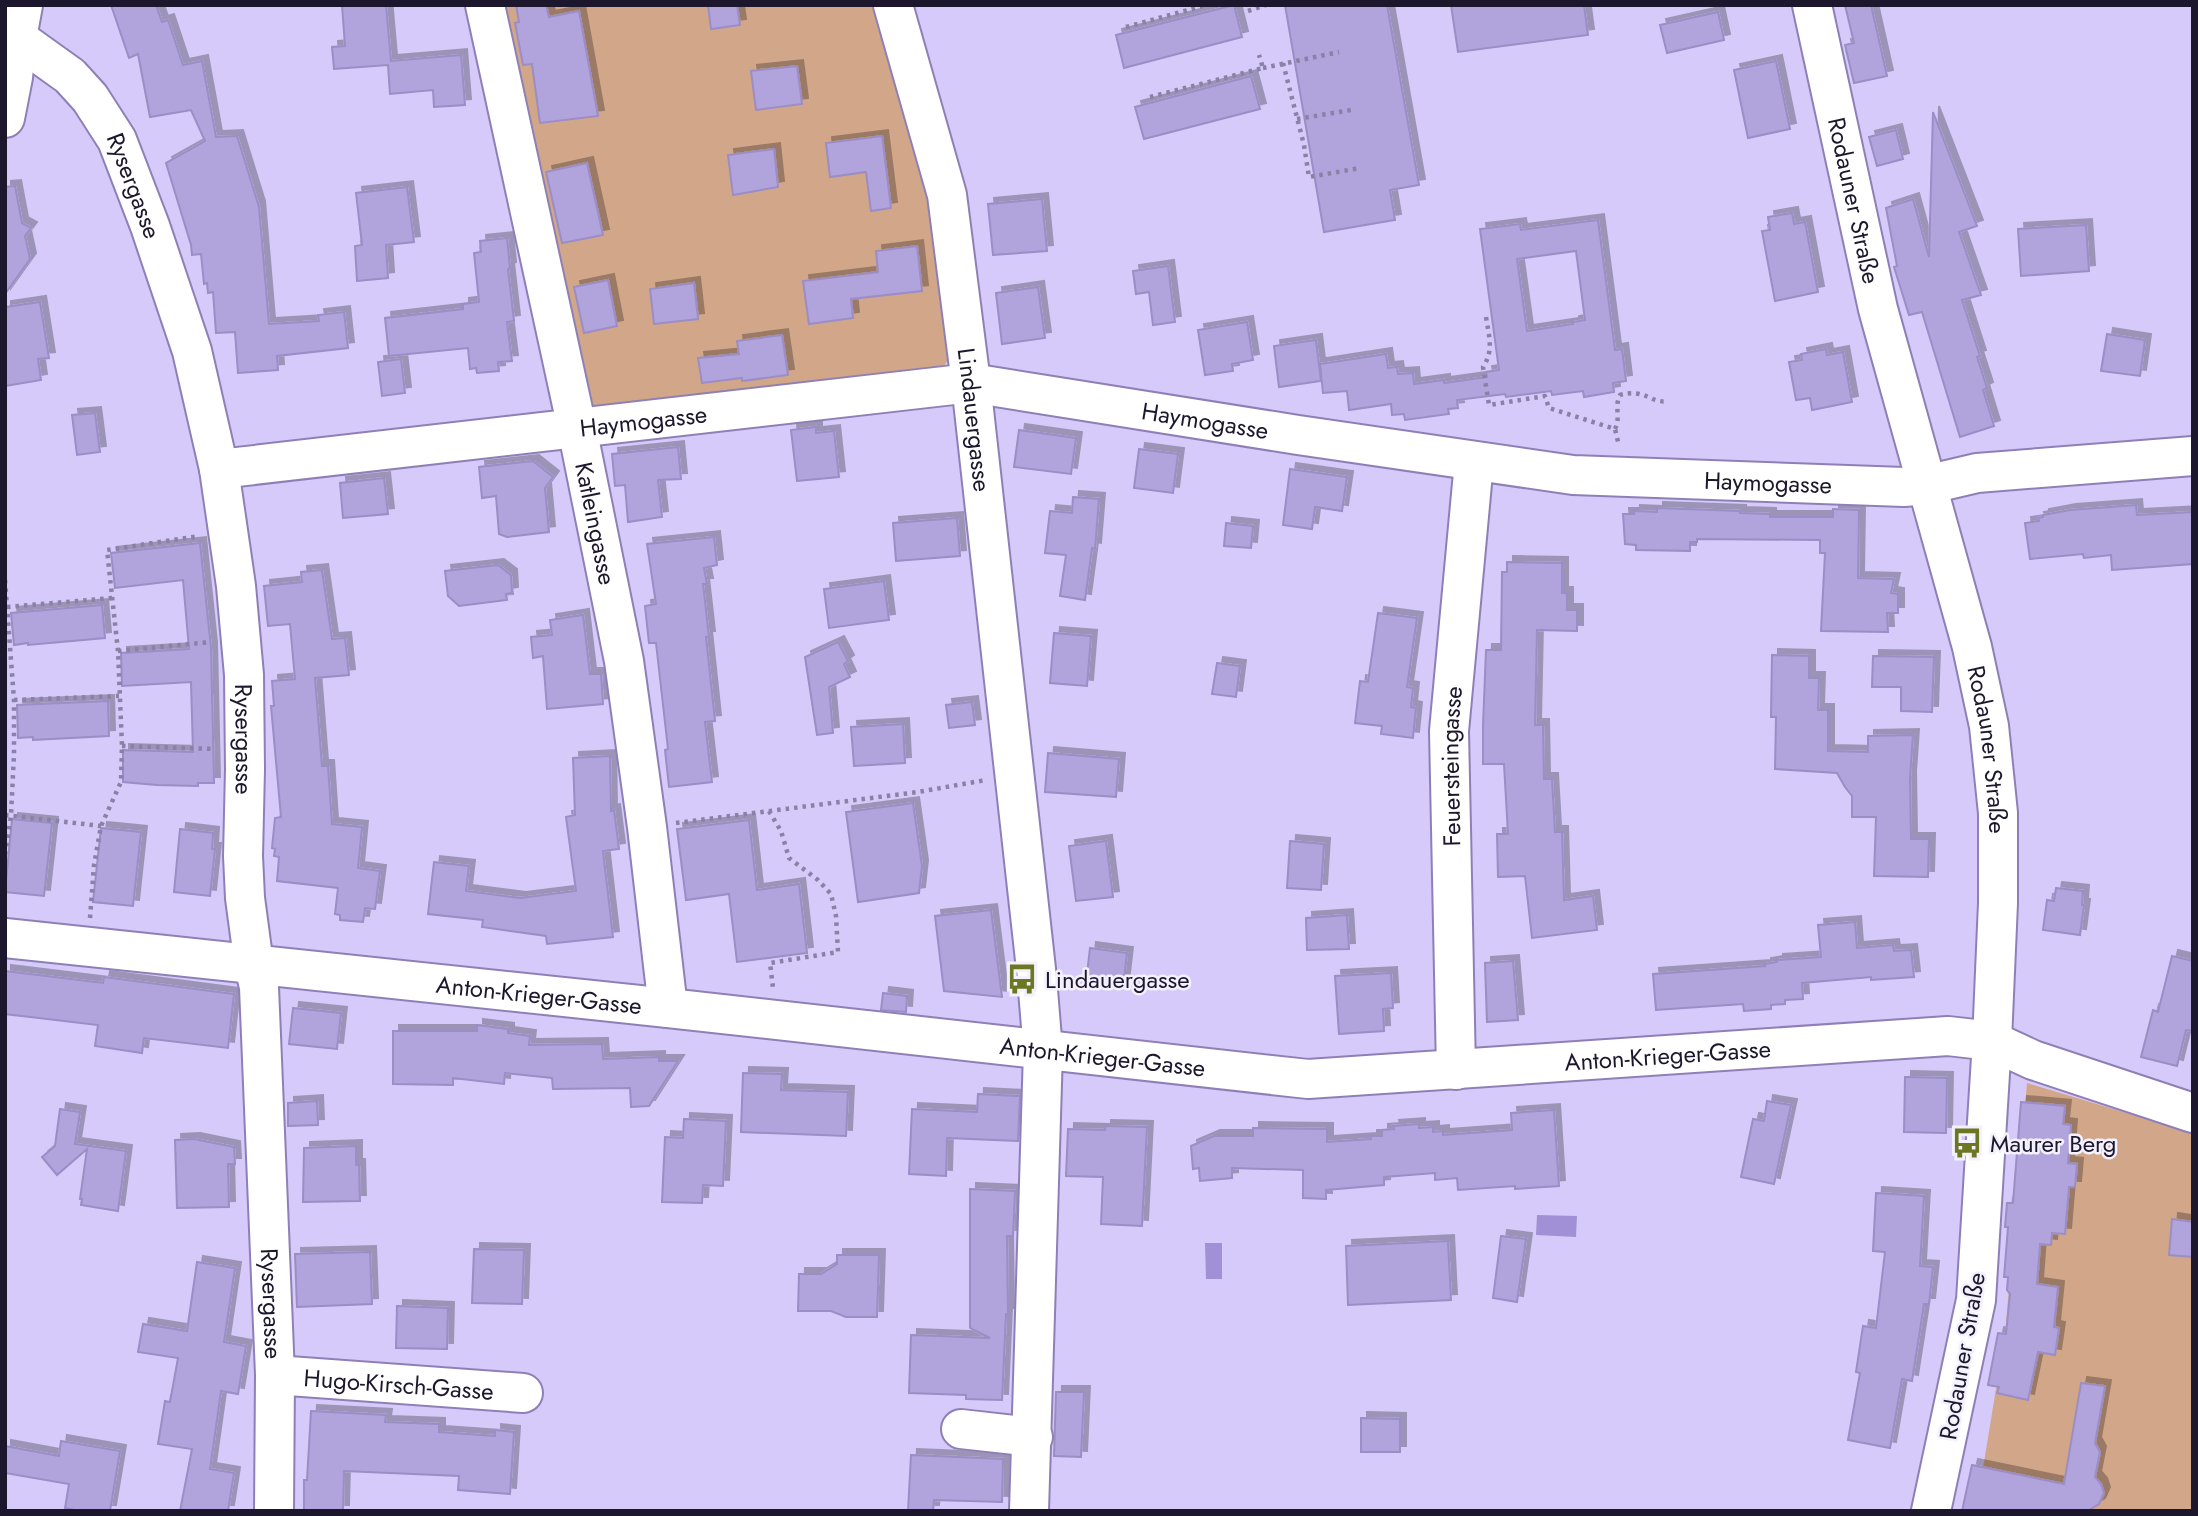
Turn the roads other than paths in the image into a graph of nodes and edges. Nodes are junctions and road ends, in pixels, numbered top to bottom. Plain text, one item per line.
1 (485, 5) edge
2 (893, 5) edge
3 (1812, 5) edge
4 (15, 26) edge
5 (5, 118) edge
6 (971, 383) junction
7 (577, 428) junction
8 (2193, 456) edge
9 (1474, 462) junction
10 (219, 469) junction
11 (1926, 485) junction
12 (5, 938) edge
13 (254, 965) junction
14 (668, 1007) junction
15 (1992, 1041) junction
16 (1043, 1051) junction
17 (1456, 1070) junction
18 (2193, 1113) edge
19 (275, 1375) junction
20 (523, 1393) dead end
21 (961, 1429) dead end
22 (1033, 1437) junction
23 (274, 1511) edge
24 (1029, 1511) edge
25 (1931, 1511) edge

1 - 7 street, Katleingasse
2 - 6 street, Lindauergasse
3 - 11 street, Rodauner Straße
4 - 5 street
4 - 10 street, Rysergasse
6 - 7 street, Haymogasse
6 - 9 street, Haymogasse
6 - 16 street, Lindauergasse
7 - 10 street, Haymogasse
7 - 14 street, Katleingasse
8 - 11 street, Haymogasse
9 - 11 street, Haymogasse
9 - 17 street, Feuersteingasse
10 - 13 street, Rysergasse
11 - 15 street, Rodauner Straße
12 - 13 street, Anton-Krieger-Gasse
13 - 14 street, Anton-Krieger-Gasse
13 - 19 street, Rysergasse
14 - 16 street, Anton-Krieger-Gasse
15 - 17 street, Anton-Krieger-Gasse
15 - 18 street, Anton-Krieger-Gasse
15 - 25 street, Rodauner Straße
16 - 17 street, Anton-Krieger-Gasse
16 - 22 street, Lindauergasse
19 - 20 street, Hugo-Kirsch-Gasse
19 - 23 street, Rysergasse
21 - 22 street
22 - 24 street, Lindauergasse

